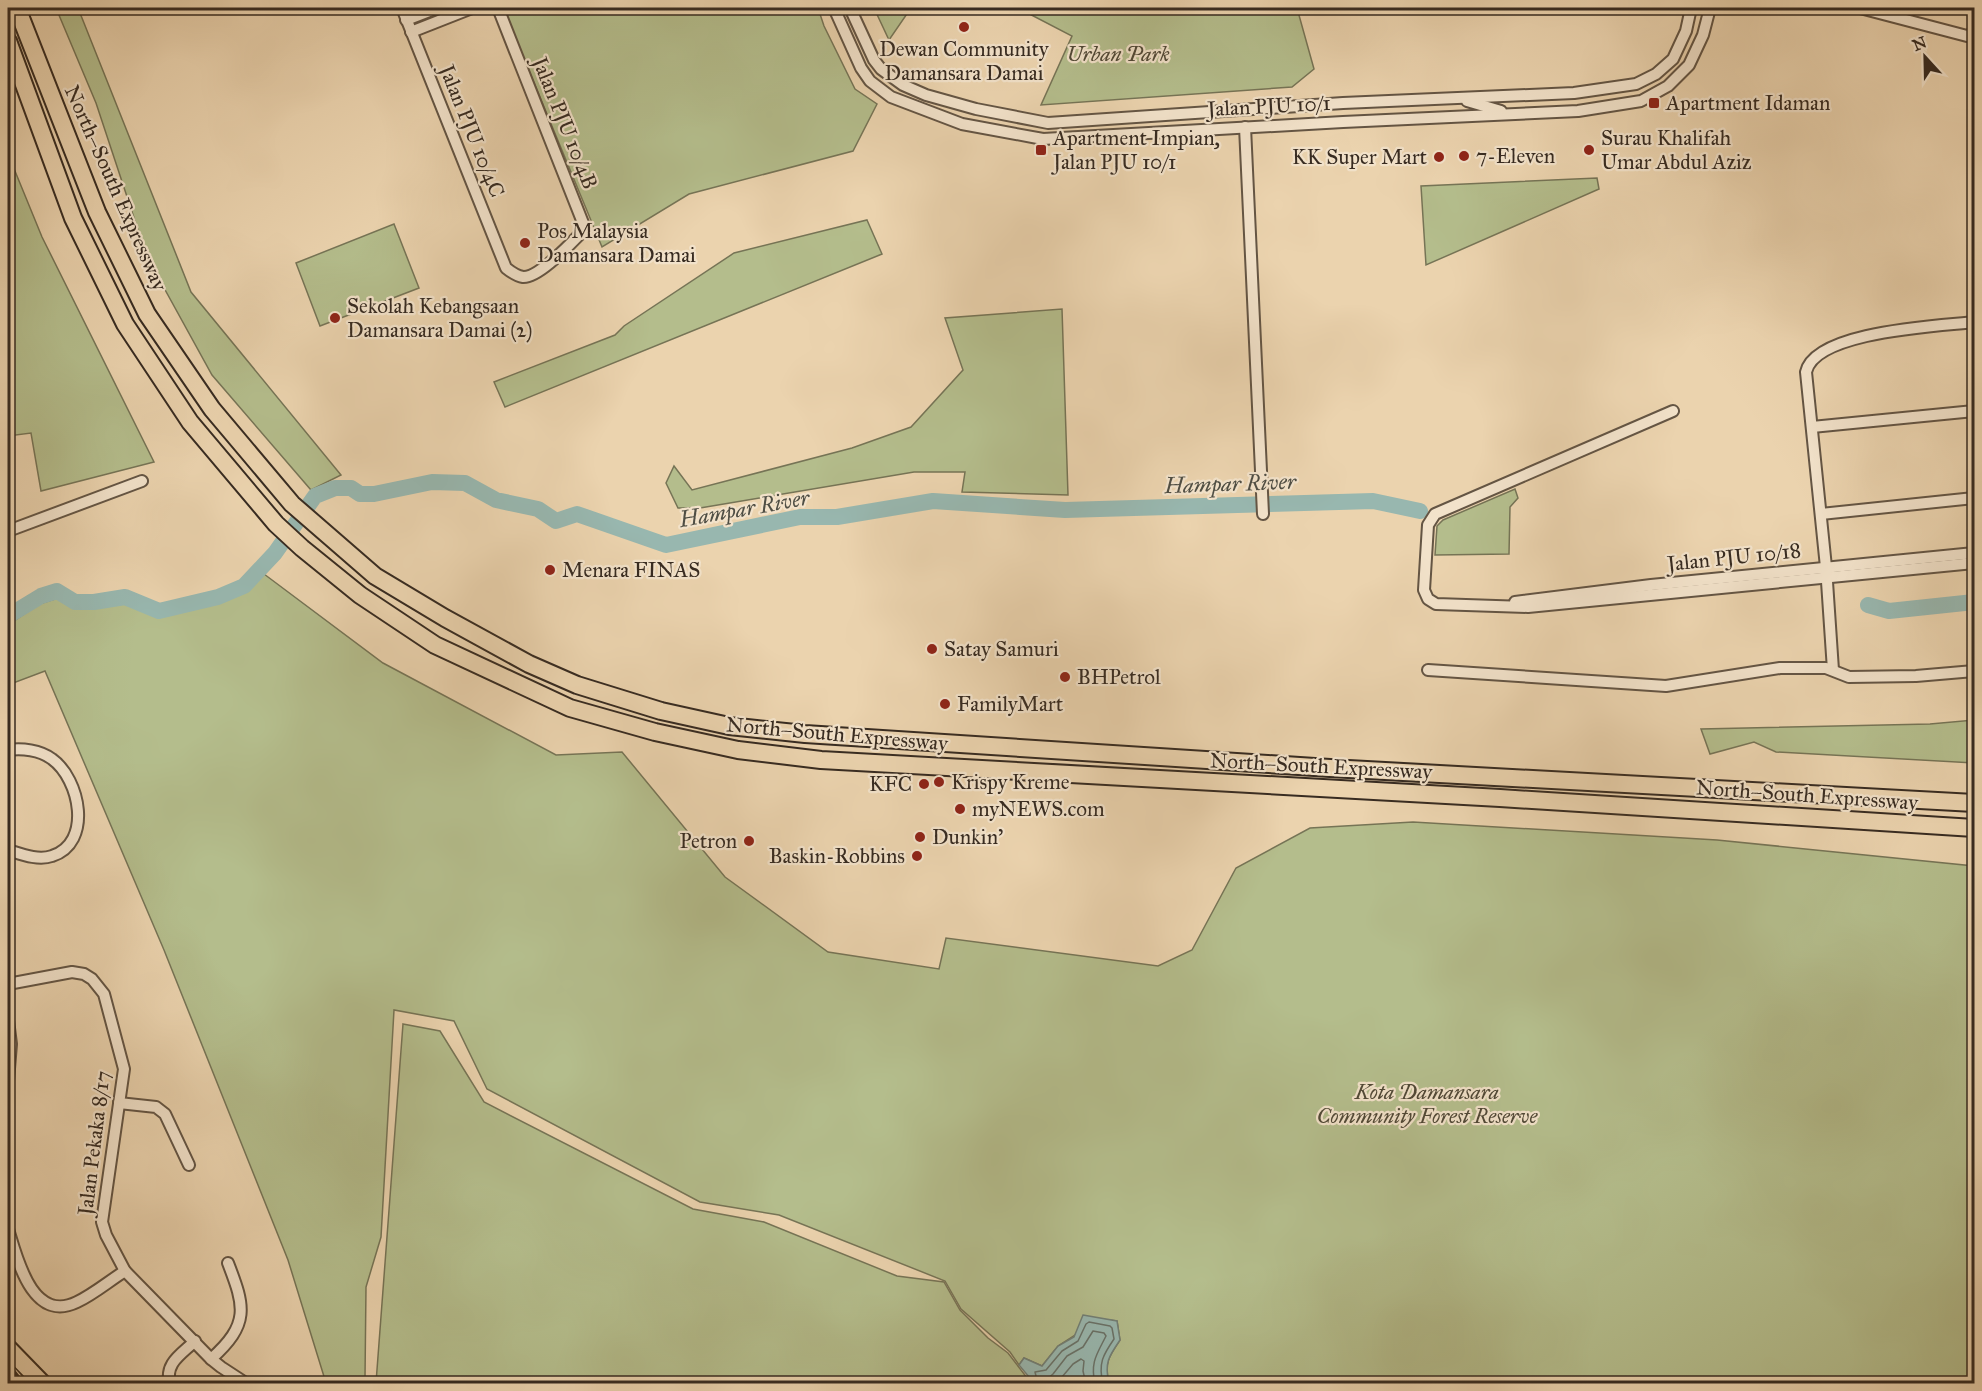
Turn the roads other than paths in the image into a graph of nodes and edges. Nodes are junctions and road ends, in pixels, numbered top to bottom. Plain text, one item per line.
1 (17, 8) edge
2 (402, 8) edge
3 (437, 8) edge
4 (472, 8) edge
5 (498, 8) edge
6 (834, 8) edge
7 (1691, 8) edge
8 (1710, 8) edge
9 (1860, 8) edge
10 (850, 11) edge
11 (406, 20) junction
12 (411, 32) junction
13 (1974, 33) edge
14 (8, 41) edge
15 (1458, 98) junction
16 (1173, 114) junction
17 (1510, 114) junction
18 (1245, 127) junction
19 (1129, 134) junction
20 (506, 268) joint
21 (1974, 322) edge
22 (1673, 411) dead end
23 (1974, 411) edge
24 (1812, 427) junction
25 (142, 481) dead end
26 (1974, 498) edge
27 (1821, 513) junction
28 (1263, 514) dead end
29 (8, 531) edge
30 (1974, 553) edge
31 (1974, 562) edge
32 (1826, 571) junction
33 (1428, 670) dead end
34 (1833, 670) junction
35 (1974, 671) edge
36 (8, 750) edge
37 (1974, 804) edge
38 (1974, 828) edge
39 (8, 850) edge
40 (8, 984) edge
41 (8, 1020) edge
42 (8, 1081) edge
43 (119, 1103) junction
44 (189, 1165) dead end
45 (8, 1229) edge
46 (228, 1263) dead end
47 (125, 1271) junction
48 (195, 1341) junction
49 (8, 1348) edge
50 (212, 1359) junction
51 (8, 1373) edge
52 (18, 1383) edge
53 (42, 1383) edge
54 (170, 1383) edge
55 (247, 1383) edge

1 - 37 highway, North–South Expressway
2 - 11 street, Jalan PJU 10/4C
3 - 11 street
4 - 12 street
5 - 20 street, Jalan PJU 10/4B
6 - 19 street, Jalan PJU 10/1
7 - 15 street, Jalan PJU 10/1
8 - 17 street, Jalan PJU 10/1
9 - 13 street
10 - 16 street, Jalan PJU 10/1
11 - 12 street, Jalan PJU 10/4C
12 - 20 street, Jalan PJU 10/4C
14 - 38 highway, North–South Expressway
15 - 16 street, Jalan PJU 10/1
15 - 17 street
16 - 19 street
17 - 18 street, Jalan PJU 10/1
18 - 19 street, Jalan PJU 10/1
18 - 28 street
21 - 24 street
22 - 32 street, Jalan PJU 10/18
23 - 24 street
24 - 27 street
25 - 29 street
26 - 27 street
27 - 32 street
30 - 32 street, Jalan PJU 10/18
31 - 32 street, Jalan PJU 10/18
32 - 34 street
33 - 34 street
34 - 35 street
36 - 39 street
40 - 43 street, Jalan Pekaka 8/17
41 - 42 street
43 - 44 street
43 - 47 street, Jalan Pekaka 8/17
45 - 47 street
46 - 50 street
47 - 48 street, Jalan Pekaka 8/17
48 - 50 street, Jalan Pekaka 8/17
48 - 54 street
49 - 53 highway
50 - 55 street, Jalan Pekaka 8/17
51 - 52 highway

